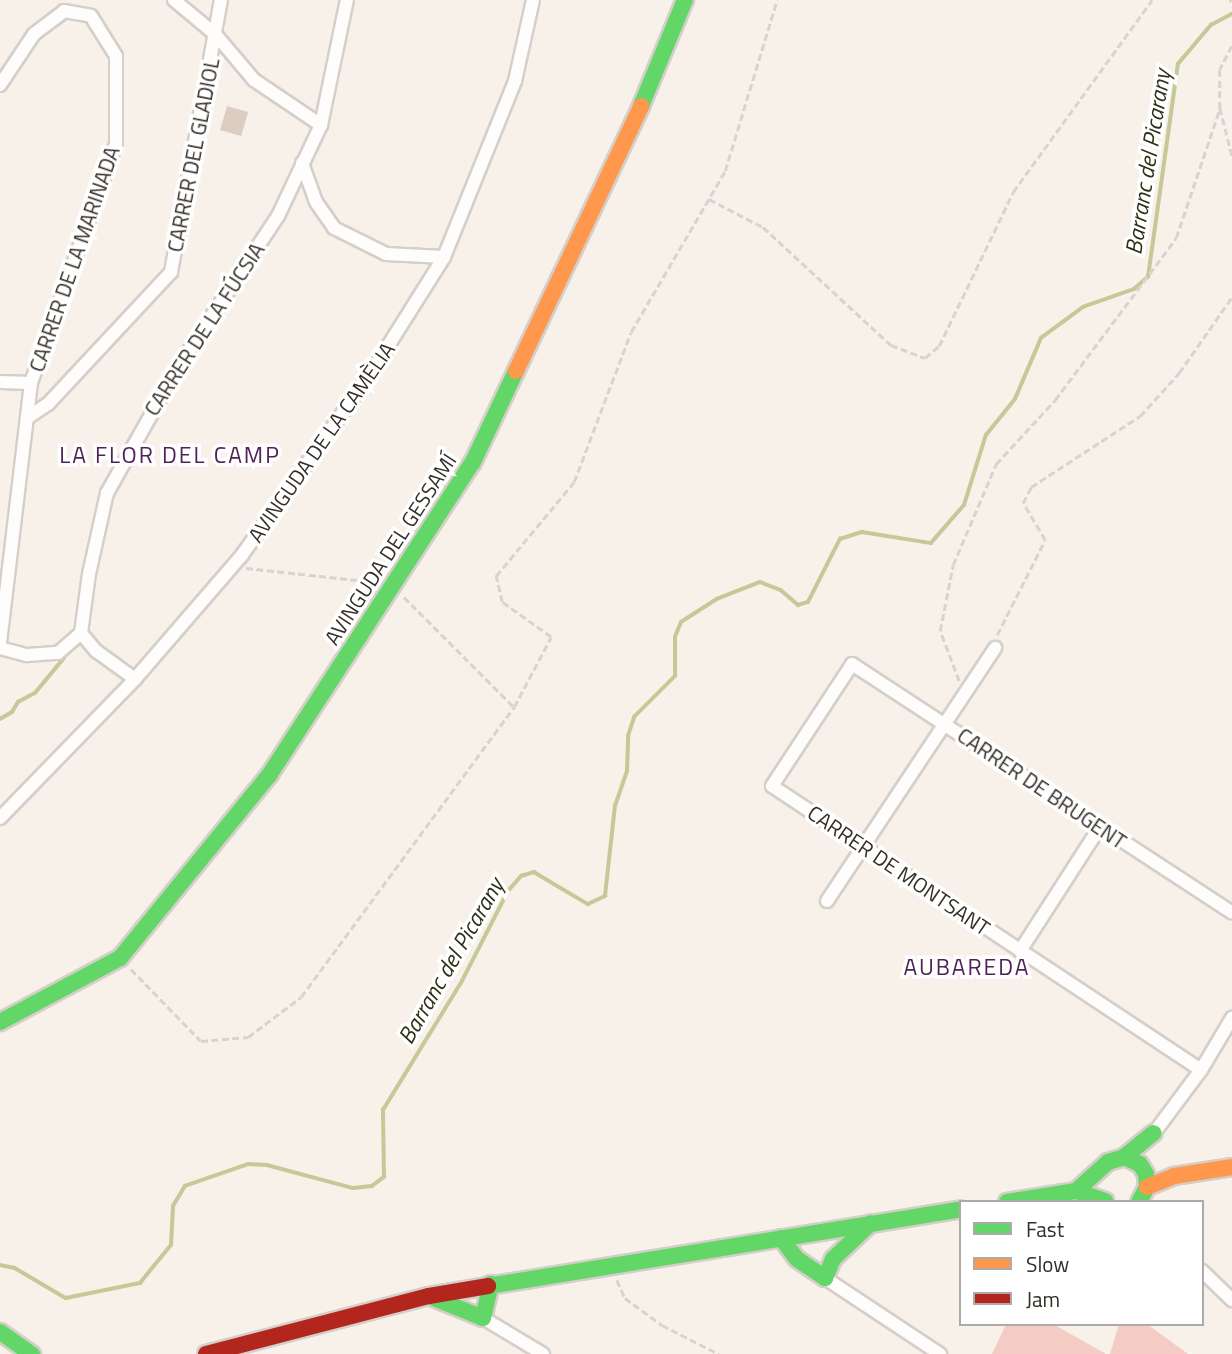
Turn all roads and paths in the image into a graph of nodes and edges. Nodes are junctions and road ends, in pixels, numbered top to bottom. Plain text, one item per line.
1 (174, 0) edge
2 (221, 0) edge
3 (347, 0) edge
4 (533, 0) edge
5 (685, 0) edge
6 (777, 0) edge
7 (1152, 0) edge
8 (216, 35) junction
9 (1232, 46) edge
10 (0, 85) edge
11 (1220, 108) junction
12 (321, 125) junction
13 (1232, 155) edge
14 (302, 163) junction
15 (709, 199) junction
16 (444, 257) junction
17 (1232, 297) edge
18 (0, 382) edge
19 (31, 383) junction
20 (27, 419) junction
21 (81, 633) junction
22 (0, 645) edge
23 (992, 652) joint
24 (135, 678) junction
25 (965, 692) junction
26 (944, 722) junction
27 (772, 786) joint
28 (0, 818) edge
29 (1100, 827) junction
30 (864, 847) junction
31 (827, 901) dead end
32 (1232, 913) edge
33 (1020, 951) junction
34 (120, 958) junction
35 (1232, 1018) edge
36 (0, 1022) edge
37 (1201, 1070) junction
38 (1154, 1133) junction
39 (1124, 1157) junction
40 (1141, 1166) junction
41 (1232, 1167) edge
42 (1098, 1175) junction
43 (1174, 1176) junction
44 (1076, 1191) junction
45 (1144, 1196) edge
46 (1020, 1200) edge
47 (1102, 1200) edge
48 (1104, 1200) edge
49 (959, 1209) edge
50 (871, 1223) junction
51 (781, 1238) junction
52 (796, 1259) junction
53 (832, 1259) junction
54 (611, 1265) junction
55 (1204, 1273) edge
56 (825, 1278) junction
57 (491, 1284) junction
58 (429, 1296) junction
59 (1232, 1300) edge
60 (483, 1318) junction
61 (0, 1332) edge
62 (28, 1351) edge
63 (42, 1354) edge
64 (206, 1354) edge
65 (543, 1354) edge
66 (719, 1354) edge
67 (940, 1354) edge

1 - 8 street
2 - 8 street, CARRER DEL GLADIOL
3 - 12 street, CARRER DE LA FÚCSIA
4 - 16 street, AVINGUDA DE LA CAMÈLIA
5 - 34 street, AVINGUDA DEL GESSAMÍ
6 - 15 path
7 - 15 path
8 - 12 street
8 - 20 street, CARRER DEL GLADIOL
9 - 11 path
10 - 19 street, CARRER DE LA MARINADA
11 - 13 path
11 - 25 path
12 - 14 street, CARRER DE LA FÚCSIA
14 - 16 street
14 - 21 street, CARRER DE LA FÚCSIA
15 - 34 path
16 - 24 street, AVINGUDA DE LA CAMÈLIA
17 - 23 path
18 - 19 street
19 - 20 street, CARRER DE LA MARINADA
20 - 22 street, CARRER DE LA MARINADA
21 - 22 street
21 - 24 street
23 - 25 street
24 - 28 street, AVINGUDA DE LA CAMÈLIA
25 - 26 street
26 - 27 street, CARRER DE BRUGENT
26 - 29 street, CARRER DE BRUGENT
26 - 30 street
27 - 30 street, CARRER DE MONTSANT
29 - 32 street, CARRER DE BRUGENT
29 - 33 street
30 - 31 street
30 - 33 street, CARRER DE MONTSANT
33 - 37 street, CARRER DE MONTSANT
34 - 36 street, AVINGUDA DEL GESSAMÍ
35 - 37 street
37 - 38 street
38 - 39 street
38 - 40 street
39 - 40 street
39 - 42 street
40 - 43 street
40 - 45 street
41 - 43 street
42 - 44 street
42 - 48 street
43 - 45 street
44 - 46 street
44 - 47 street
49 - 50 street
50 - 51 street
50 - 53 street
51 - 52 street
51 - 54 street
52 - 53 street
52 - 56 street
53 - 56 street
54 - 57 street
54 - 66 path
55 - 59 street
56 - 67 street
57 - 58 street
57 - 60 street
58 - 60 street
58 - 64 street
60 - 65 street
61 - 62 street
62 - 63 street

